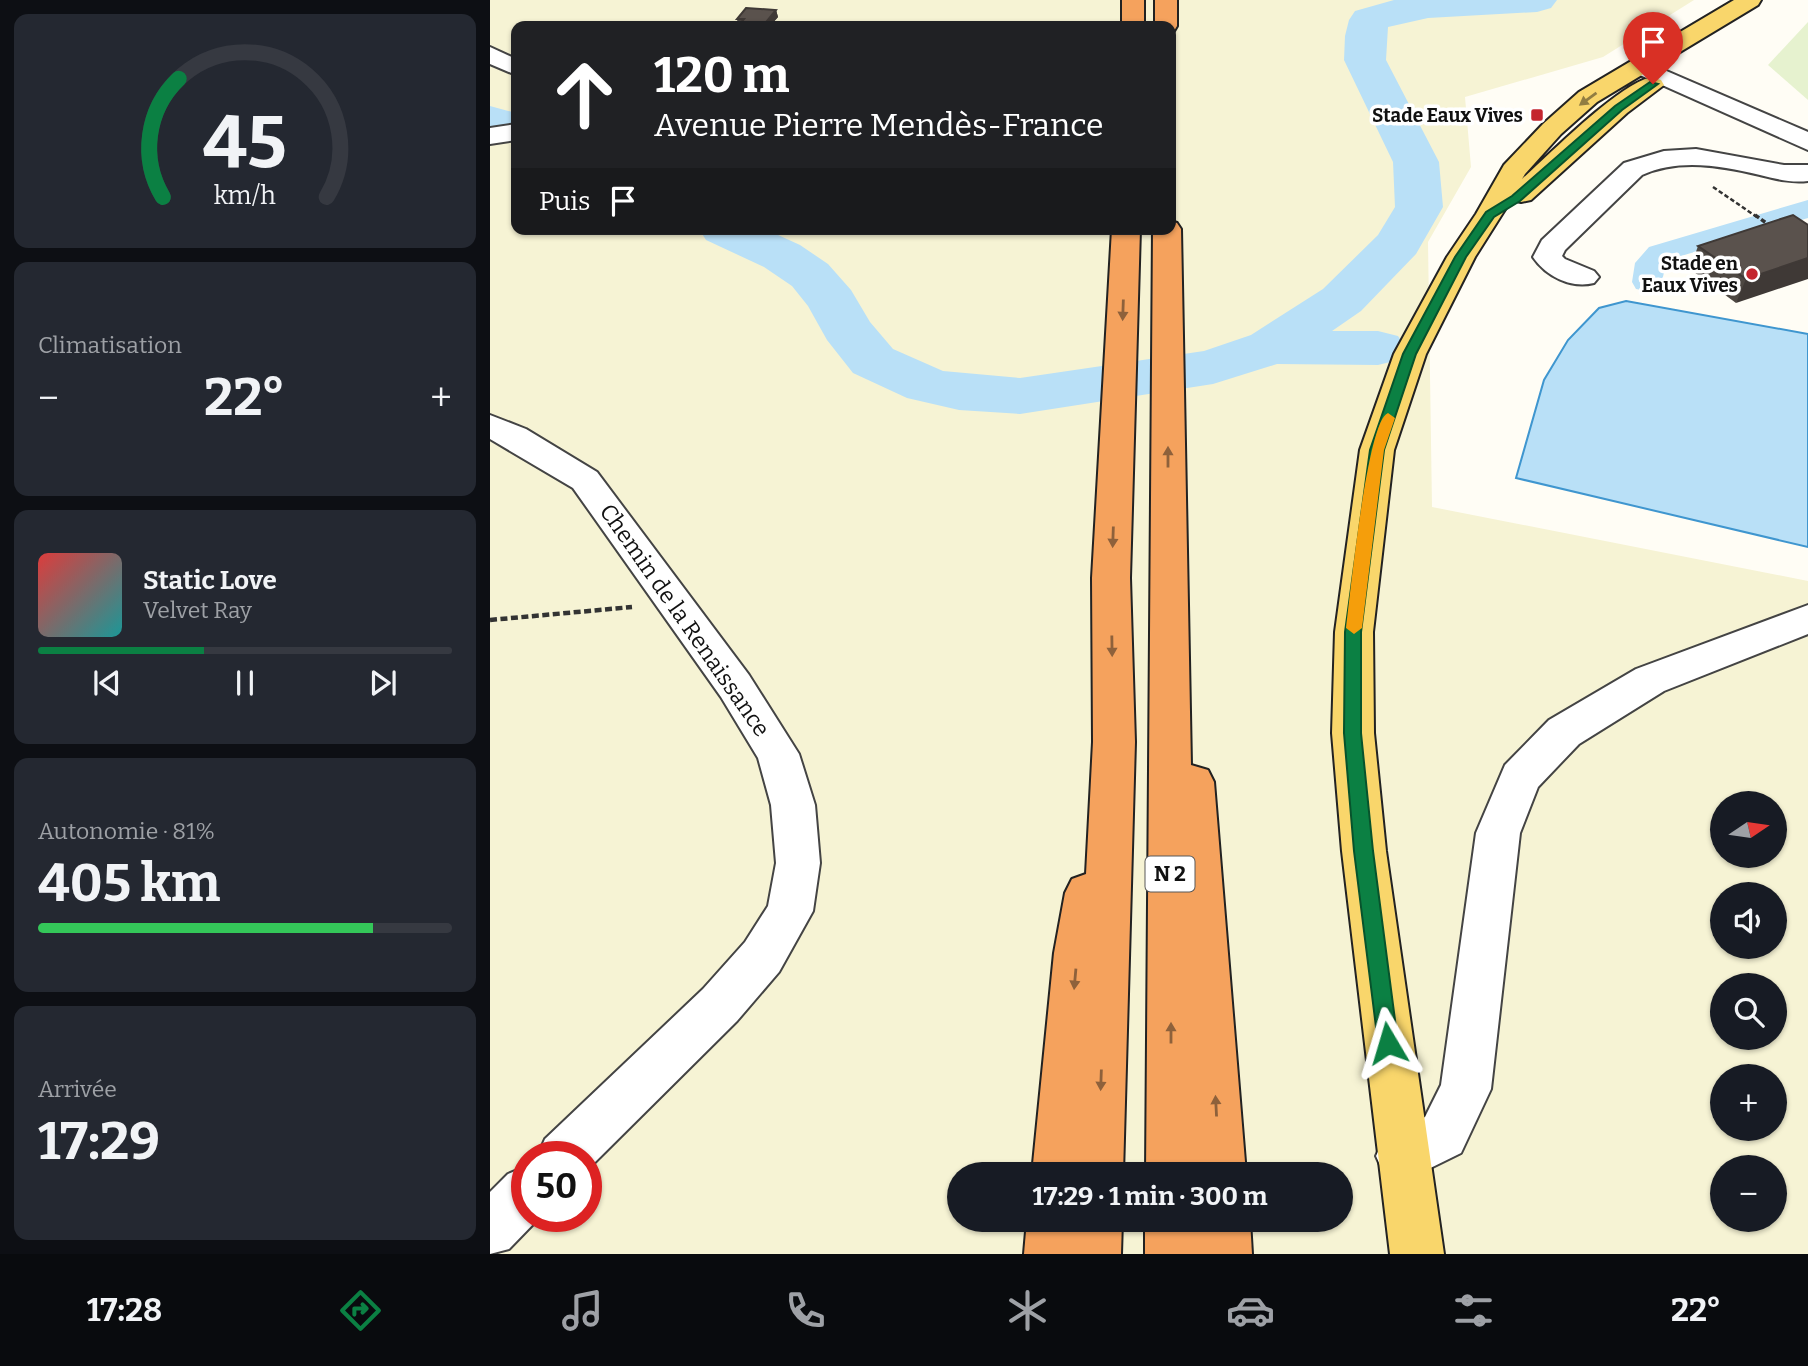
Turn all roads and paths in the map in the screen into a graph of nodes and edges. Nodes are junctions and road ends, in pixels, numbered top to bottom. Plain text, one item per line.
1 (1133, 0) edge
2 (1166, 0) edge
3 (1761, 3) edge
4 (1133, 21) edge
5 (1166, 21) edge
6 (511, 50) edge
7 (490, 52) edge
8 (511, 65) edge
9 (1666, 76) junction
10 (1634, 80) junction
11 (1746, 114) junction
12 (511, 133) edge
13 (490, 136) edge
14 (1808, 142) edge
15 (1808, 173) edge
16 (1732, 200) dead end
17 (1781, 233) edge
18 (1126, 236) edge
19 (1167, 239) edge
20 (1584, 277) dead end
21 (490, 426) edge
22 (1169, 574) junction
23 (674, 603) junction
24 (1808, 619) edge
25 (490, 620) edge
26 (1114, 742) junction
27 (580, 1141) edge
28 (1402, 1156) junction
29 (1059, 1162) edge
30 (1097, 1162) edge
31 (1172, 1162) edge
32 (1219, 1162) edge
33 (511, 1209) edge
34 (490, 1230) edge
35 (1053, 1232) edge
36 (1095, 1232) edge
37 (1172, 1232) edge
38 (1224, 1232) edge
39 (1051, 1254) edge
40 (1094, 1254) edge
41 (1172, 1254) edge
42 (1225, 1254) edge
43 (1417, 1254) edge

1 - 4 highway
2 - 5 highway
3 - 9 main road
3 - 10 main road
6 - 7 street
7 - 8 street
9 - 10 main road
9 - 11 street
10 - 11 street
10 - 28 main road
11 - 14 street
12 - 13 street
15 - 20 street
16 - 17 path
18 -> 26 highway
22 -> 19 highway, N 2
21 - 23 street, Chemin de la Renaissance
31 -> 22 highway, N 2
32 -> 22 highway
23 - 25 path
23 - 27 street, Chemin de la Renaissance
24 - 28 street
26 -> 29 highway
26 -> 30 highway
28 - 43 main road
33 - 34 street
35 - 39 highway
36 - 40 highway
37 - 41 highway
38 - 42 highway

